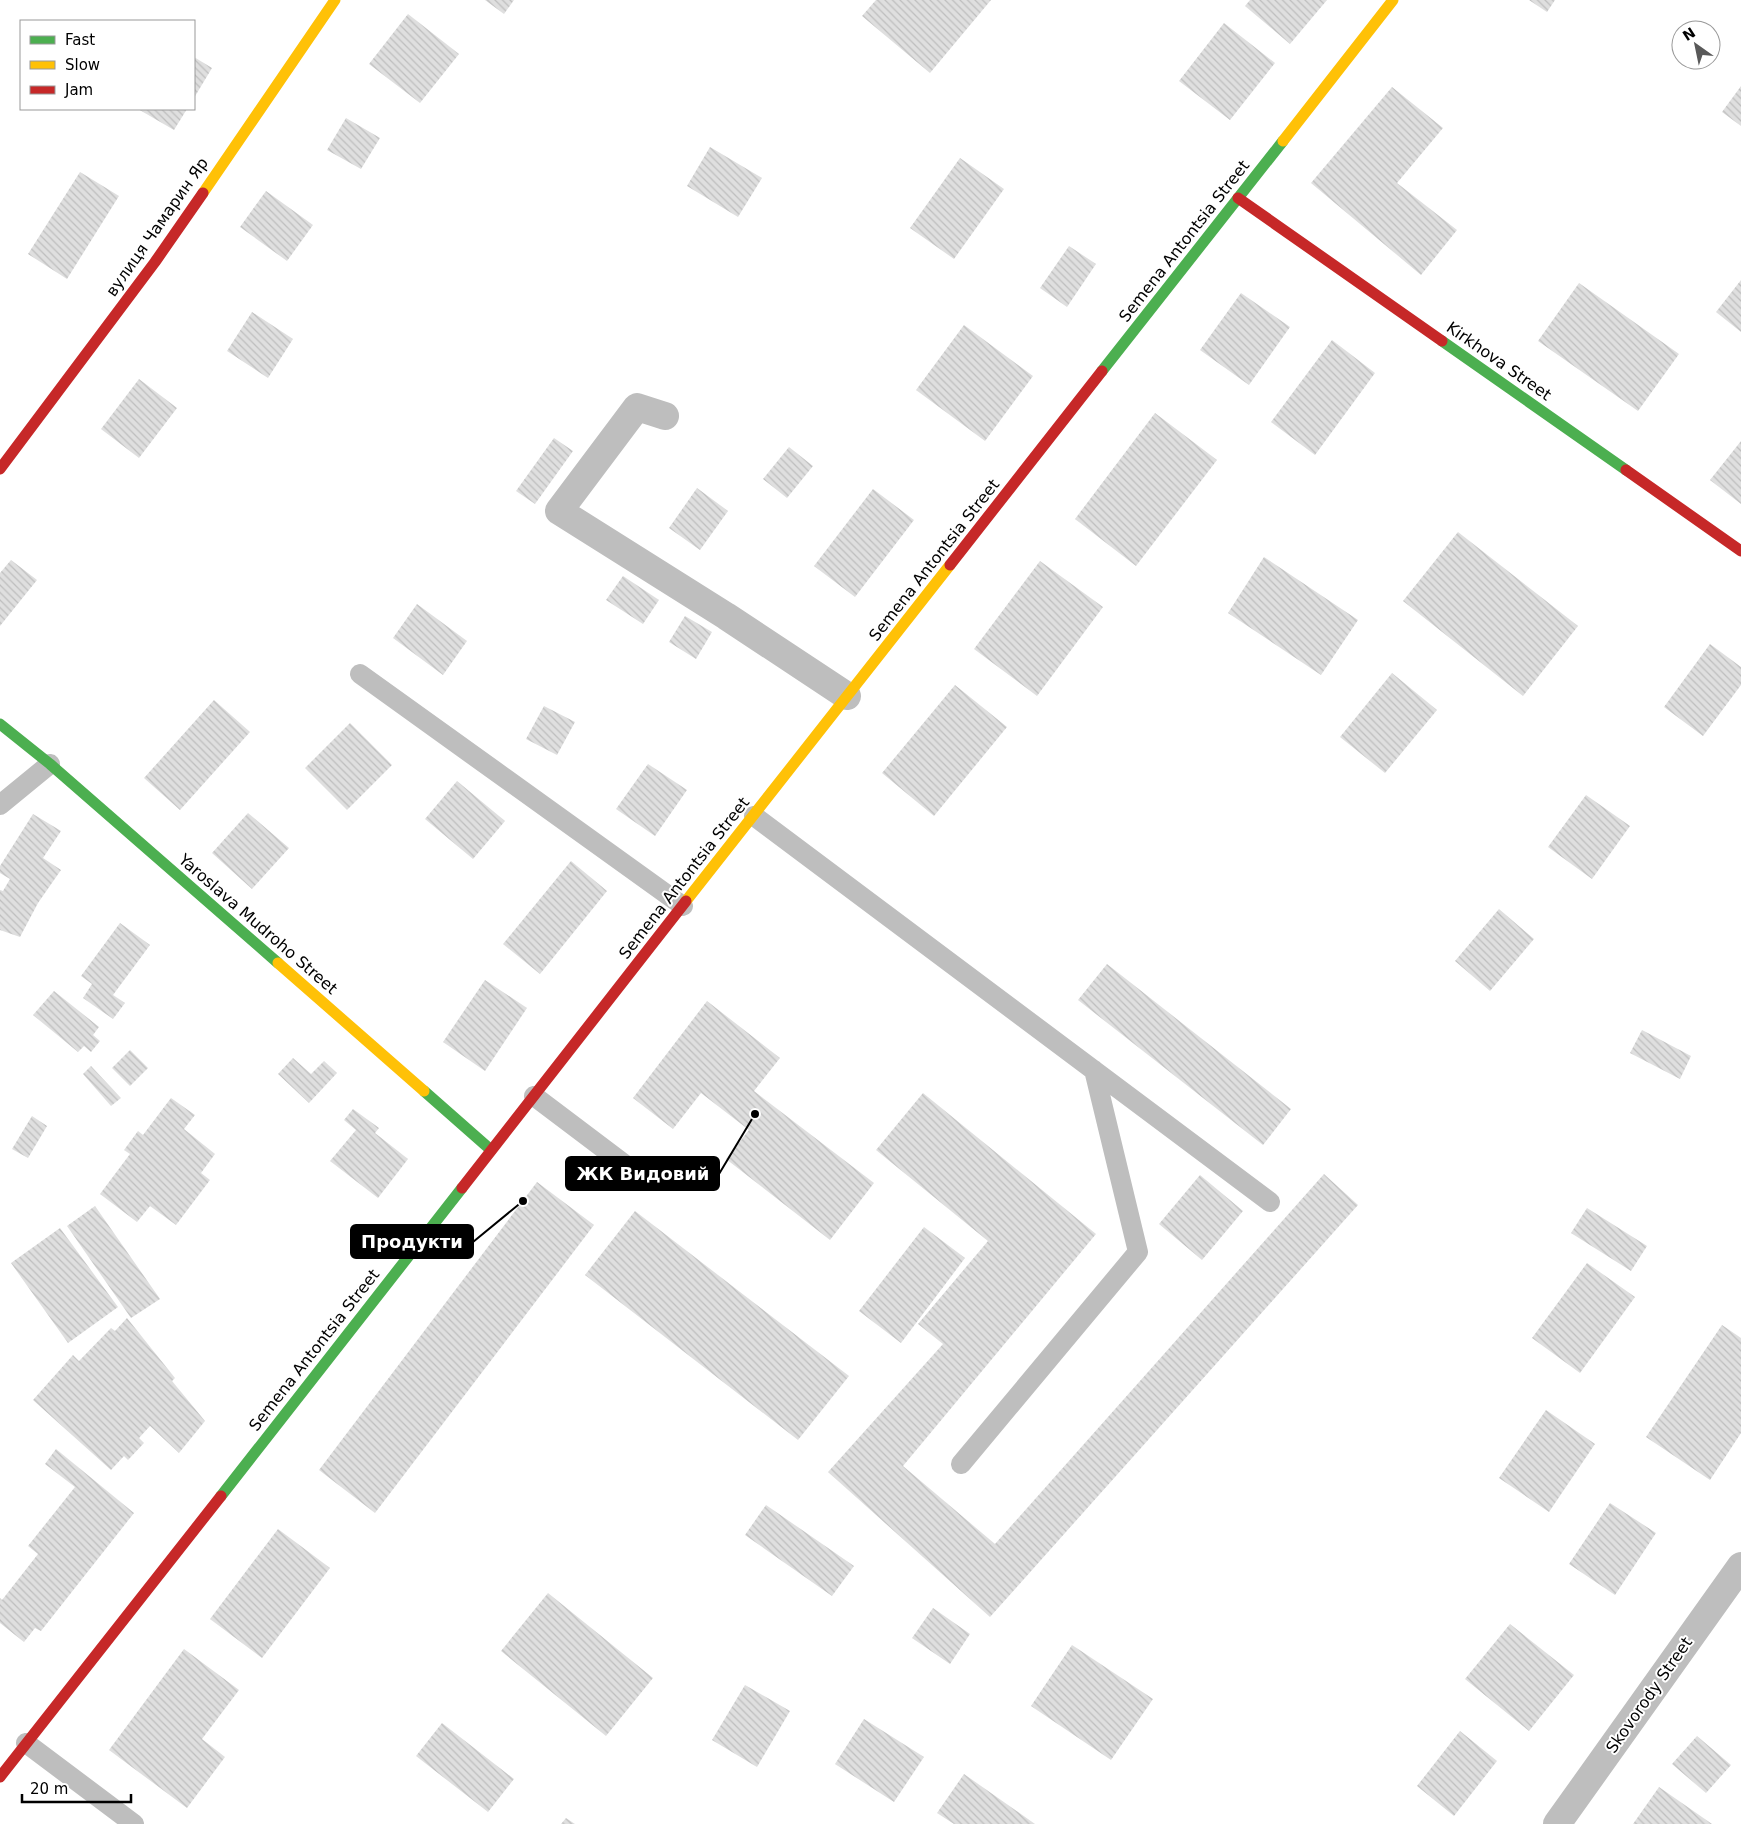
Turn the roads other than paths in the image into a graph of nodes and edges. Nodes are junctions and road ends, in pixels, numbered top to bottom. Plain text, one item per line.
1 (335, 0) edge
2 (1393, 0) edge
3 (1238, 198) junction
4 (665, 416) dead end
5 (0, 469) edge
6 (1741, 551) edge
7 (360, 674) dead end
8 (847, 696) junction
9 (0, 724) edge
10 (50, 764) junction
11 (0, 805) edge
12 (754, 816) junction
13 (683, 906) junction
14 (1094, 1070) junction
15 (534, 1096) junction
16 (491, 1150) junction
17 (644, 1179) dead end
18 (1270, 1202) dead end
19 (961, 1464) dead end
20 (1741, 1566) edge
21 (26, 1743) junction
22 (0, 1777) edge
23 (134, 1824) edge
24 (1558, 1824) edge

1 - 5 street, вулиця Чамарин Яр
2 - 3 street, Semena Antontsia Street
3 - 6 street, Kirkhova Street
3 - 8 street, Semena Antontsia Street
4 - 8 street
7 - 13 lane
8 - 12 street, Semena Antontsia Street
9 - 10 street, Yaroslava Mudroho Street
10 - 11 lane
10 - 16 street, Yaroslava Mudroho Street
12 - 13 street, Semena Antontsia Street
12 - 14 lane
13 - 15 street, Semena Antontsia Street
14 - 18 lane
14 - 19 lane
15 - 16 street, Semena Antontsia Street
15 - 17 lane
16 - 21 street, Semena Antontsia Street
20 - 24 street, Skovorody Street
21 - 22 street, Semena Antontsia Street
21 - 23 lane

